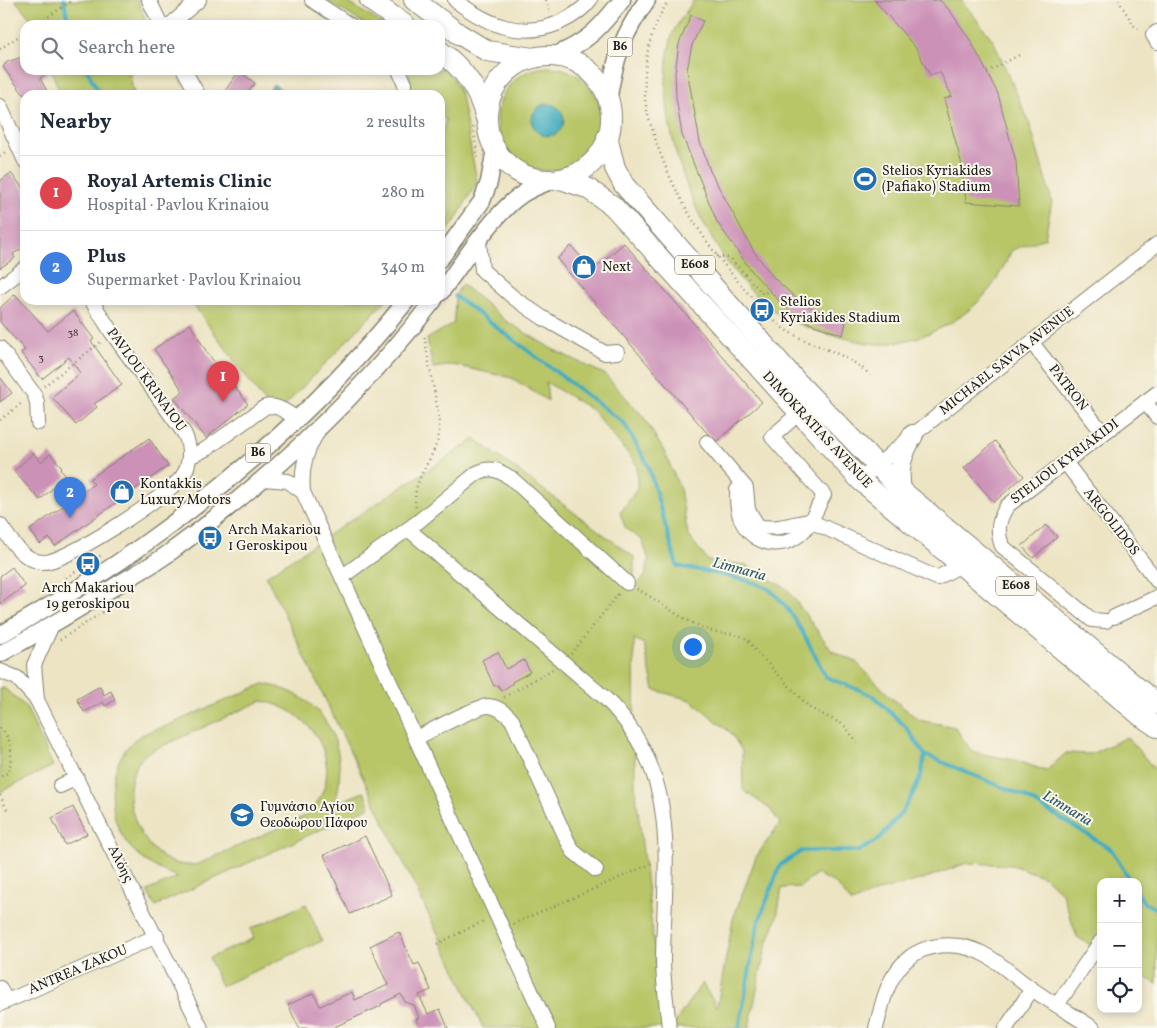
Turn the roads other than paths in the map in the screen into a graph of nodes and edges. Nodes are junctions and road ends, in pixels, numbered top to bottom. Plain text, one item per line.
1 (149, 0) edge
2 (199, 0) edge
3 (312, 0) edge
4 (370, 0) edge
5 (414, 0) edge
6 (455, 0) edge
7 (590, 0) edge
8 (622, 0) edge
9 (647, 0) edge
10 (159, 20) edge
11 (176, 20) edge
12 (342, 20) edge
13 (398, 20) edge
14 (440, 20) edge
15 (445, 23) edge
16 (445, 56) edge
17 (553, 56) junction
18 (533, 58) junction
19 (187, 75) edge
20 (401, 75) edge
21 (195, 90) edge
22 (404, 90) edge
23 (608, 101) junction
24 (0, 106) edge
25 (480, 123) junction
26 (607, 138) junction
27 (495, 149) junction
28 (20, 150) edge
29 (557, 179) junction
30 (479, 242) junction
31 (1157, 244) edge
32 (445, 252) edge
33 (20, 272) edge
34 (445, 286) edge
35 (0, 287) edge
36 (94, 305) edge
37 (403, 305) edge
38 (430, 305) edge
39 (1032, 343) junction
40 (0, 348) edge
41 (617, 352) dead end
42 (1157, 393) edge
43 (1145, 402) junction
44 (799, 413) junction
45 (1157, 417) edge
46 (296, 418) junction
47 (38, 423) dead end
48 (319, 429) junction
49 (1103, 433) junction
50 (913, 435) junction
51 (707, 442) dead end
52 (189, 457) junction
53 (1065, 462) junction
54 (878, 465) junction
55 (263, 479) junction
56 (860, 480) junction
57 (737, 490) dead end
58 (901, 490) junction
59 (303, 492) junction
60 (810, 521) junction
61 (0, 525) edge
62 (414, 525) junction
63 (961, 565) junction
64 (343, 576) junction
65 (1157, 581) edge
66 (627, 583) road end
67 (1157, 596) edge
68 (52, 625) junction
69 (0, 635) edge
70 (0, 654) edge
71 (0, 671) edge
72 (37, 700) junction
73 (1157, 704) edge
74 (1157, 727) edge
75 (416, 738) junction
76 (77, 778) junction
77 (60, 786) dead end
78 (596, 870) dead end
79 (157, 936) junction
80 (1097, 947) edge
81 (0, 988) edge
82 (1032, 989) junction
83 (3, 1003) edge
84 (1057, 1005) junction
85 (201, 1028) edge
86 (548, 1028) edge
87 (668, 1028) edge
88 (876, 1028) edge
89 (1006, 1028) edge
90 (1093, 1028) edge

1 - 10 street
2 - 11 street
3 - 12 street
4 - 13 highway
5 - 14 highway, E608
6 - 7 street
8 - 17 main road, B6
9 - 23 main road, B6
15 - 18 highway, E608
16 - 25 highway, E608
17 - 18 highway, E608
17 - 23 highway, E608
18 - 25 highway, E608
19 - 21 street
20 - 22 street
23 - 26 highway, E608
24 - 28 street
25 - 27 highway, E608
26 - 29 highway, E608
26 - 54 highway, DIMOKRATIAS AVENUE / E608
27 - 29 highway, E608
27 - 32 main road
29 - 30 main road
29 - 44 highway, DIMOKRATIAS AVENUE / E608
30 - 34 main road
30 - 41 street
31 - 39 street, MICHAEL SAVVA AVENUE
33 - 35 street
36 - 52 street, PAVLOU KRINAIOU
37 - 46 main road, B6
38 - 48 main road, B6
39 - 49 street, PATRON
39 - 50 street, MICHAEL SAVVA AVENUE
40 - 47 street
42 - 43 street, STELIOU KYRIAKIDI
43 - 45 street
43 - 49 street, STELIOU KYRIAKIDI
44 - 56 highway, DIMOKRATIAS AVENUE / E608
44 - 60 street
46 - 52 street
46 - 69 main road, B6
48 - 55 main road, B6
48 - 59 street
49 - 53 street, STELIOU KYRIAKIDI
50 - 54 street, MICHAEL SAVVA AVENUE
50 - 58 highway
51 - 60 street
52 - 61 street
53 - 65 street, ARGOLIDOS
53 - 67 street, STELIOU KYRIAKIDI
54 - 56 street, MICHAEL SAVVA AVENUE
54 - 58 highway, DIMOKRATIAS AVENUE / E608
55 - 59 street
55 - 68 main road, B6
56 - 63 highway, DIMOKRATIAS AVENUE / E608
57 - 60 street
58 - 73 highway, DIMOKRATIAS AVENUE / E608
59 - 64 street
60 - 63 street
62 - 64 street
62 - 66 street
62 - 87 street
63 - 74 highway, DIMOKRATIAS AVENUE / E608
64 - 75 street
68 - 70 main road, B6
68 - 72 street, Αλόης
71 - 72 street, Αλόης
72 - 76 street, Αλόης
75 - 78 street
75 - 86 street
76 - 77 street
76 - 79 street, Αλόης
79 - 83 street, ANTREA ZAKOU
79 - 85 street, Αλόης
80 - 84 street
81 - 83 street
82 - 84 street
82 - 88 street
82 - 89 street
84 - 90 street

